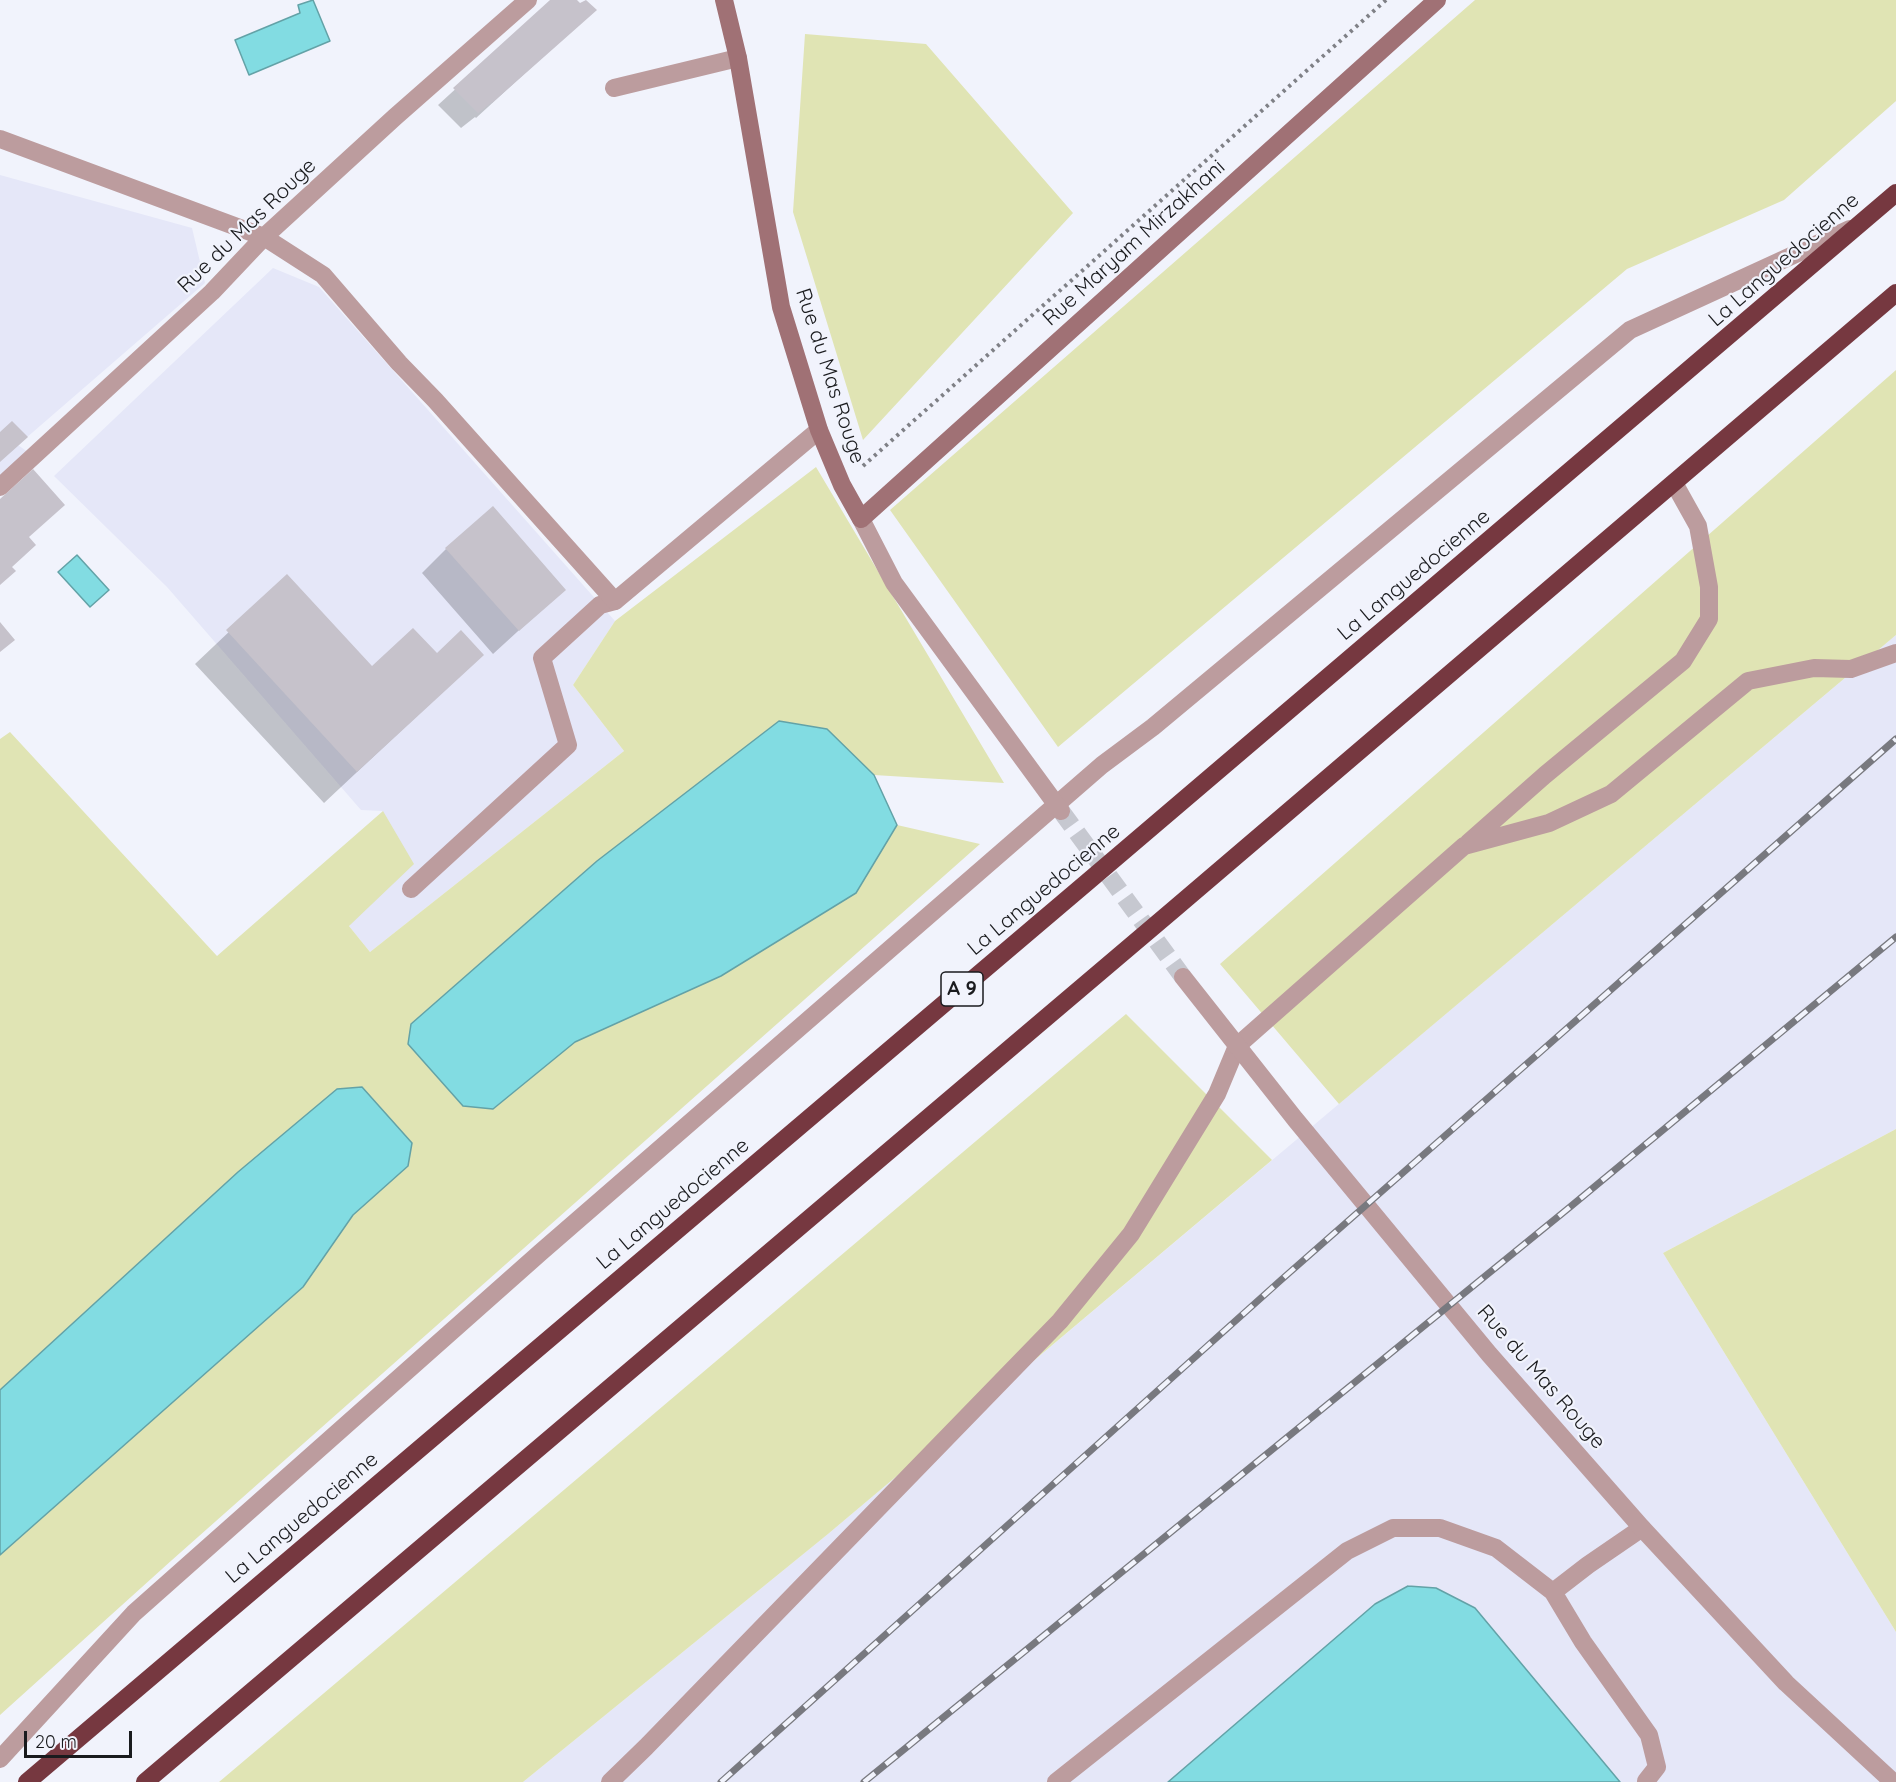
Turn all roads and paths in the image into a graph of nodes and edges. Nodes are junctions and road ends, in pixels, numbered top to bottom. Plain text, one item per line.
1 (528, 0) edge
2 (724, 0) edge
3 (1386, 0) edge
4 (1437, 0) edge
5 (738, 58) junction
6 (614, 88) dead end
7 (0, 139) edge
8 (1896, 193) edge
9 (1860, 225) junction
10 (264, 237) junction
11 (1896, 293) edge
12 (819, 430) junction
13 (1674, 483) junction
14 (842, 484) junction
15 (0, 487) edge
16 (861, 519) junction
17 (615, 601) junction
18 (1896, 653) edge
19 (1058, 807) junction
20 (1464, 846) junction
21 (411, 889) dead end
22 (1183, 977) tunnel mouth
23 (1238, 1046) junction
24 (1642, 1528) junction
25 (1553, 1592) junction
26 (0, 1759) edge
27 (1646, 1781) edge
28 (27, 1782) edge
29 (145, 1782) edge
30 (610, 1782) edge
31 (1056, 1782) edge
32 (1893, 1782) edge

1 - 10 street, Rue du Mas Rouge
2 - 5 street, Rue du Mas Rouge
3 - 14 path
4 - 16 street, Rue Maryam Mirzakhani
5 - 6 street
5 - 12 street, Rue du Mas Rouge
7 - 10 street
8 - 9 highway, La Languedocienne / A 9
9 - 19 street
9 - 28 highway, La Languedocienne / A 9
10 - 15 street, Rue du Mas Rouge
10 - 17 street
11 - 13 highway
12 - 14 street, Rue du Mas Rouge
12 - 17 street
13 - 20 street
13 - 29 highway
14 - 16 street, Rue du Mas Rouge
16 - 19 street, Rue du Mas Rouge
17 - 21 street
18 - 20 street
19 - 26 street
20 - 23 street
22 - 23 street, Rue du Mas Rouge
23 - 24 street, Rue du Mas Rouge
23 - 30 street
24 - 25 street
24 - 32 street, Rue du Mas Rouge
25 - 27 street
25 - 31 street

